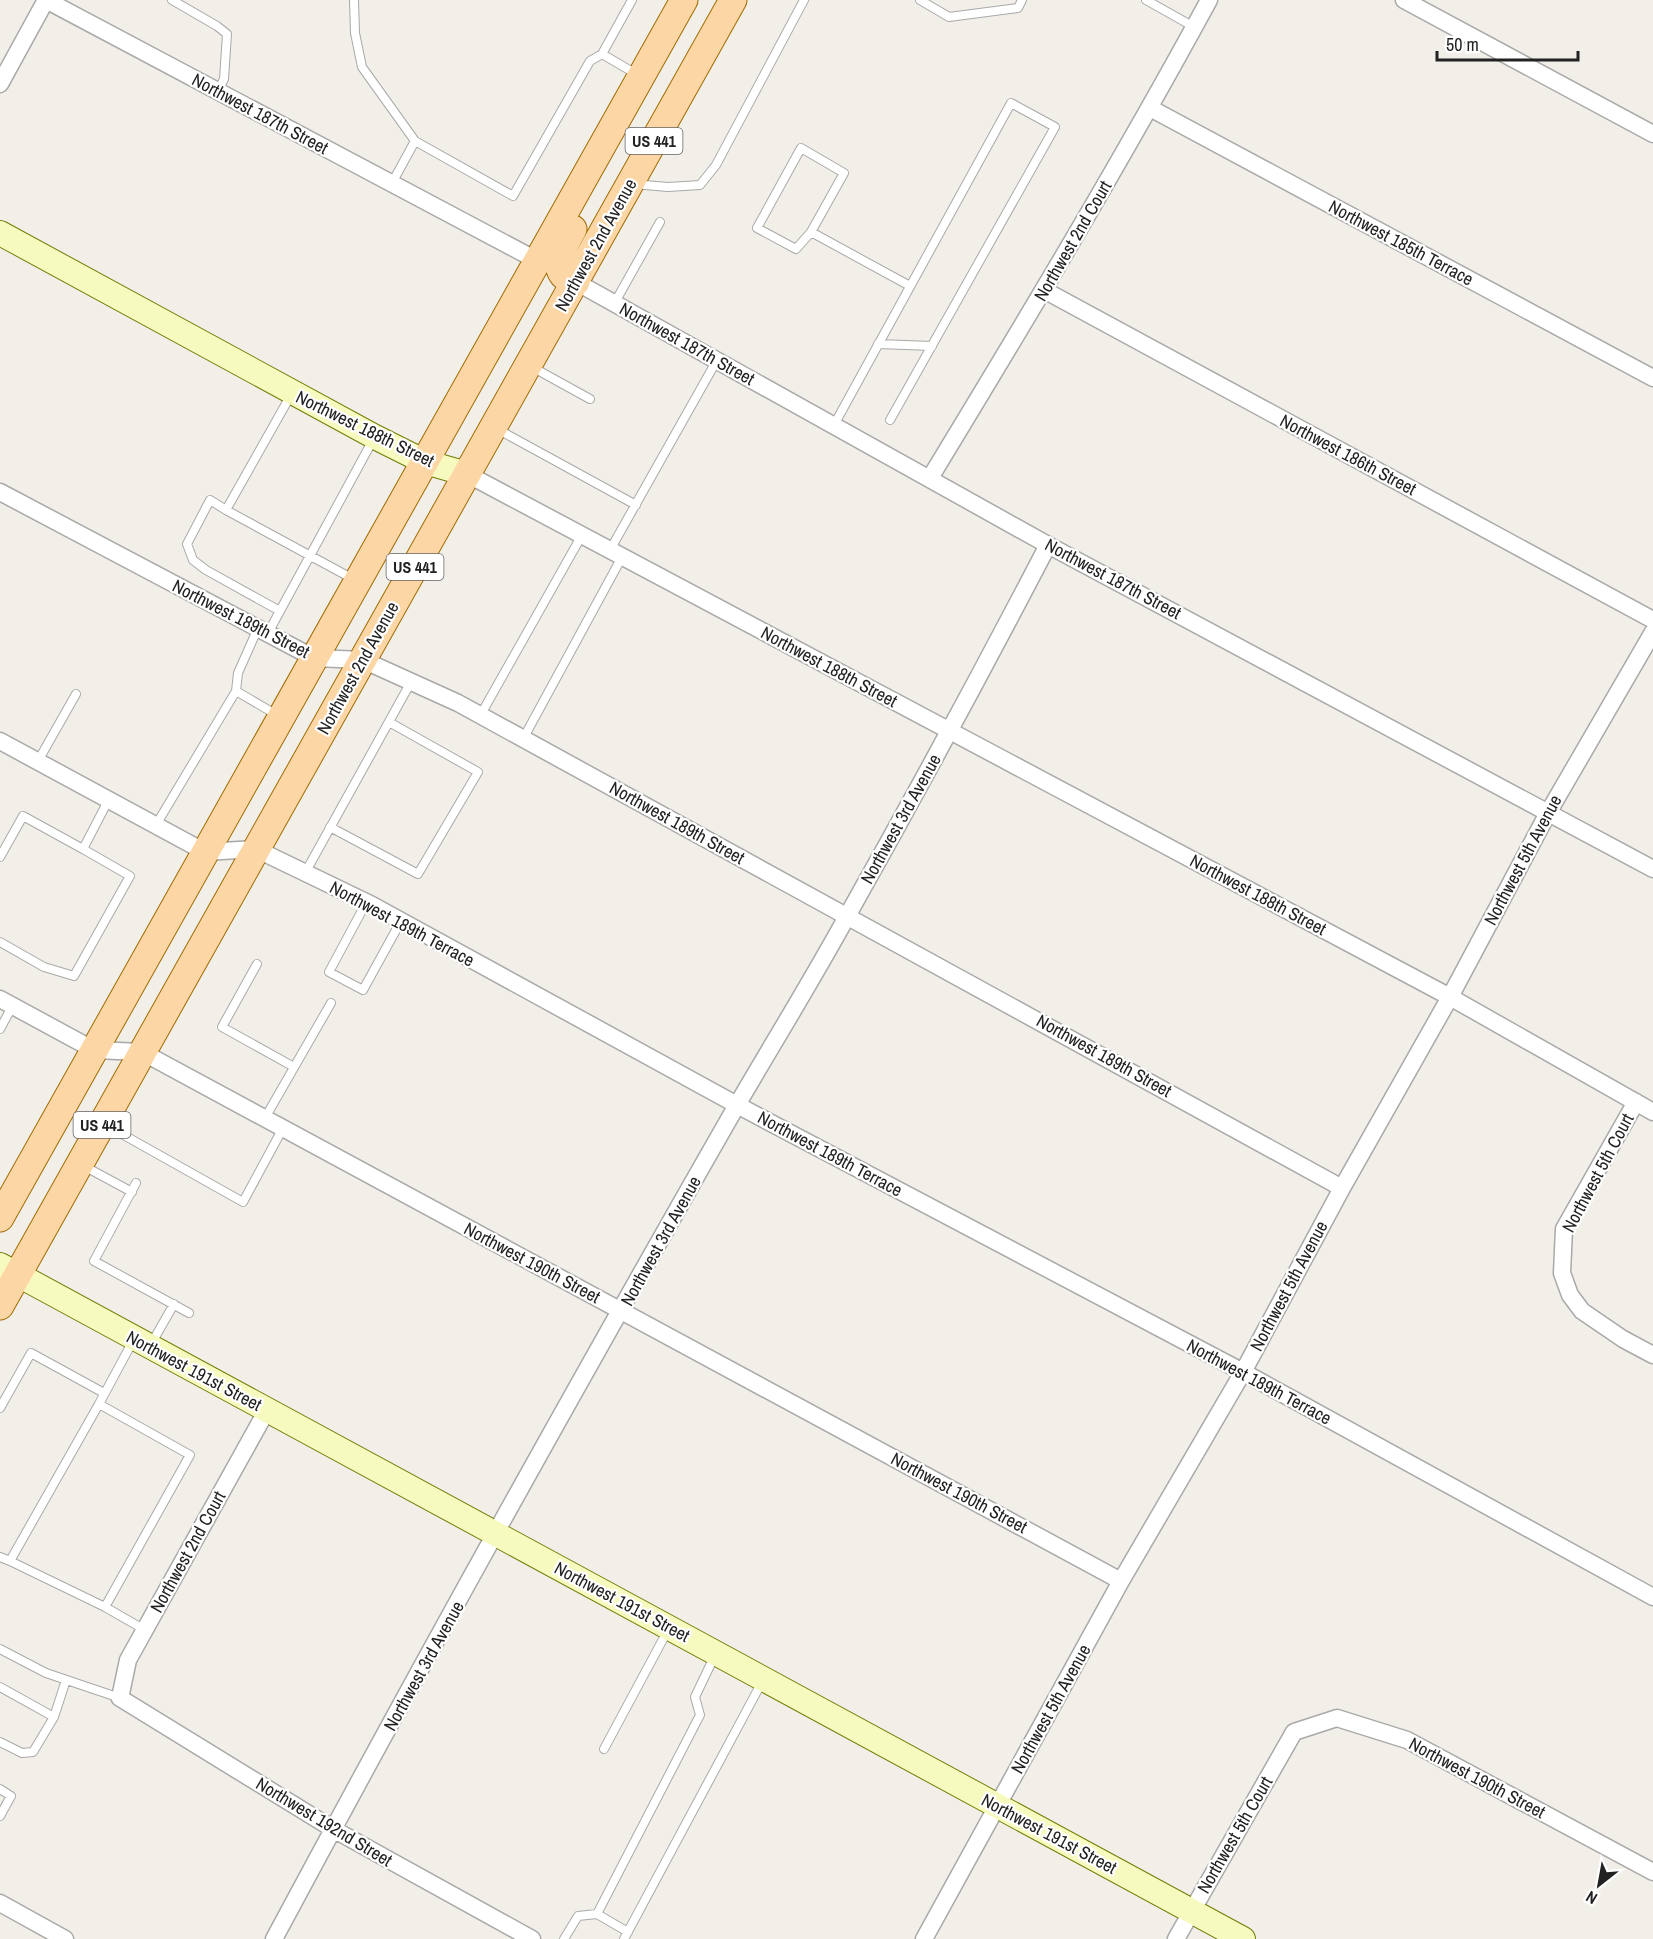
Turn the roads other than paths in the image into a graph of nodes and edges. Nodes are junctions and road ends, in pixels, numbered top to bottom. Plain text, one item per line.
1 (46, 0) edge
2 (172, 0) edge
3 (354, 0) edge
4 (632, 0) edge
5 (684, 0) edge
6 (733, 0) edge
7 (804, 0) edge
8 (920, 0) edge
9 (1022, 0) edge
10 (1146, 0) edge
11 (1209, 0) edge
12 (1404, 0) edge
13 (1194, 27) junction
14 (602, 54) junction
15 (641, 77) junction
16 (0, 84) edge
17 (218, 91) junction
18 (1150, 108) junction
19 (1653, 134) edge
20 (415, 141) junction
21 (392, 183) junction
22 (581, 184) junction
23 (630, 184) junction
24 (660, 222) dead end
25 (0, 232) edge
26 (811, 232) junction
27 (538, 261) junction
28 (576, 282) junction
29 (910, 286) junction
30 (1044, 290) junction
31 (614, 304) junction
32 (878, 344) junction
33 (932, 346) junction
34 (717, 360) junction
35 (528, 365) junction
36 (1653, 378) edge
37 (292, 393) junction
38 (590, 399) dead end
39 (890, 420) dead end
40 (834, 425) junction
41 (494, 427) junction
42 (375, 437) junction
43 (425, 462) junction
44 (467, 474) junction
45 (930, 478) junction
46 (0, 492) edge
47 (636, 506) junction
48 (226, 510) junction
49 (582, 535) junction
50 (1048, 545) junction
51 (616, 553) junction
52 (310, 556) junction
53 (357, 581) junction
54 (280, 611) junction
55 (1653, 620) edge
56 (263, 631) junction
57 (1653, 632) edge
58 (314, 658) junction
59 (363, 660) junction
60 (411, 682) junction
61 (236, 691) junction
62 (76, 694) dead end
63 (480, 716) junction
64 (281, 717) junction
65 (389, 722) junction
66 (950, 731) junction
67 (523, 739) junction
68 (0, 741) edge
69 (38, 761) junction
70 (109, 799) junction
71 (1548, 813) junction
72 (156, 825) junction
73 (330, 827) junction
74 (83, 849) junction
75 (256, 849) junction
76 (205, 852) junction
77 (0, 857) edge
78 (1653, 869) edge
79 (305, 873) junction
80 (366, 903) junction
81 (848, 916) junction
82 (401, 921) junction
83 (0, 942) edge
84 (257, 964) dead end
85 (1450, 997) junction
86 (6, 1002) edge
87 (331, 1003) dead end
88 (0, 1029) edge
89 (94, 1050) junction
90 (142, 1052) junction
91 (294, 1067) junction
92 (1636, 1102) junction
93 (737, 1106) junction
94 (1653, 1112) edge
95 (265, 1118) junction
96 (103, 1123) junction
97 (283, 1128) junction
98 (80, 1164) junction
99 (136, 1183) dead end
100 (1342, 1188) junction
101 (132, 1192) junction
102 (0, 1218) edge
103 (9, 1270) edge
104 (174, 1304) junction
105 (0, 1306) edge
106 (621, 1311) junction
107 (189, 1313) dead end
108 (142, 1342) junction
109 (1653, 1355) edge
110 (1243, 1372) junction
111 (104, 1393) junction
112 (99, 1404) junction
113 (0, 1408) edge
114 (267, 1410) junction
115 (496, 1534) junction
116 (0, 1557) edge
117 (10, 1561) junction
118 (1121, 1581) junction
119 (1653, 1597) edge
120 (105, 1607) junction
121 (669, 1628) junction
122 (145, 1630) junction
123 (0, 1649) edge
124 (716, 1653) junction
125 (764, 1679) junction
126 (66, 1680) junction
127 (0, 1687) edge
128 (120, 1698) junction
129 (54, 1717) junction
130 (1294, 1732) joint
131 (0, 1742) edge
132 (604, 1749) dead end
133 (0, 1790) edge
134 (998, 1806) junction
135 (0, 1816) edge
136 (333, 1830) junction
137 (1653, 1872) edge
138 (0, 1903) edge
139 (1191, 1911) junction
140 (597, 1914) junction
141 (626, 1935) edge
142 (65, 1939) edge
143 (274, 1939) edge
144 (532, 1939) edge
145 (564, 1939) edge
146 (924, 1939) edge
147 (1176, 1939) edge
148 (1243, 1939) edge

1 - 16 street
1 - 17 street, Northwest 187th Street
2 - 17 lane
3 - 20 lane
4 - 14 lane
5 - 15 main road, US 441
6 - 23 main road, Northwest 2nd Avenue / US 441
7 - 23 lane
8 - 9 lane
10 - 13 lane
11 - 13 street, Northwest 2nd Court
12 - 19 street
13 - 18 street, Northwest 2nd Court
14 - 15 lane
14 - 20 lane
15 - 22 main road, US 441
17 - 21 street, Northwest 187th Street
18 - 30 street, Northwest 2nd Court
18 - 36 street, Northwest 185th Terrace
20 - 21 lane
21 - 27 street, Northwest 187th Street
22 - 27 main road, US 441
22 - 28 main road
23 - 28 main road, Northwest 2nd Avenue / US 441
24 - 31 lane
25 - 37 street, Northwest 188th Street
26 - 26 lane
26 - 29 lane
27 - 43 main road, US 441
28 - 31 street, Northwest 187th Street
28 - 35 main road, Northwest 2nd Avenue / US 441
29 - 32 lane
29 - 33 lane
30 - 45 street, Northwest 2nd Court
30 - 55 street, Northwest 186th Street
31 - 34 street, Northwest 187th Street
32 - 33 lane
32 - 40 lane
33 - 39 lane
34 - 40 street, Northwest 187th Street
34 - 47 lane
35 - 38 lane
35 - 41 main road, Northwest 2nd Avenue / US 441
37 - 42 street, Northwest 188th Street
37 - 48 lane
40 - 45 street, Northwest 187th Street
41 - 44 main road, Northwest 2nd Avenue / US 441
41 - 47 lane
42 - 43 street, Northwest 188th Street
42 - 52 lane
43 - 44 street, Northwest 188th Street
43 - 53 main road, US 441
44 - 49 street, Northwest 188th Street
44 - 59 main road, Northwest 2nd Avenue / US 441
45 - 50 street, Northwest 187th Street
46 - 56 street, Northwest 189th Street
47 - 51 lane
48 - 52 lane
48 - 54 lane
49 - 51 street, Northwest 188th Street
49 - 63 lane
50 - 66 street, Northwest 3rd Avenue
50 - 71 street, Northwest 187th Street
51 - 66 street, Northwest 188th Street
51 - 67 lane
52 - 53 lane
52 - 54 lane
53 - 58 main road, US 441
54 - 56 lane
56 - 58 street, Northwest 189th Street
56 - 61 lane
57 - 71 street, Northwest 5th Avenue
58 - 59 street, Northwest 189th Street
58 - 64 main road, US 441
59 - 60 street, Northwest 189th Street
59 - 75 main road, Northwest 2nd Avenue / US 441
60 - 63 street, Northwest 189th Street
60 - 65 lane
61 - 64 lane
61 - 72 lane
62 - 69 lane
63 - 67 street, Northwest 189th Street
64 - 76 main road, US 441
65 - 73 lane
65 - 73 lane
66 - 81 street, Northwest 3rd Avenue
66 - 85 street, Northwest 188th Street
67 - 81 street, Northwest 189th Street
68 - 69 street
69 - 70 street
70 - 72 street
70 - 74 lane
71 - 78 street, Northwest 187th Street
71 - 85 street, Northwest 5th Avenue
72 - 76 street
73 - 79 lane
74 - 77 lane
74 - 83 lane
75 - 76 street, Northwest 189th Terrace
75 - 79 street, Northwest 189th Terrace
75 - 90 main road, Northwest 2nd Avenue / US 441
76 - 89 main road, US 441
79 - 80 street, Northwest 189th Terrace
80 - 82 street, Northwest 189th Terrace
80 - 82 lane
81 - 93 street, Northwest 3rd Avenue
81 - 100 street, Northwest 189th Street
82 - 93 street, Northwest 189th Terrace
84 - 91 lane
85 - 92 street, Northwest 188th Street
85 - 100 street, Northwest 5th Avenue
86 - 88 lane
86 - 89 street, Northwest 190th Street
87 - 91 lane
89 - 90 street, Northwest 190th Street
89 - 102 main road, US 441
90 - 95 street, Northwest 190th Street
90 - 96 main road, Northwest 2nd Avenue / US 441
91 - 95 lane
92 - 94 street, Northwest 188th Street
92 - 109 street, Northwest 5th Court
93 - 106 street, Northwest 3rd Avenue
93 - 110 street, Northwest 189th Terrace
95 - 97 street, Northwest 190th Street
96 - 97 lane
96 - 98 main road, Northwest 2nd Avenue / US 441
97 - 106 street, Northwest 190th Street
98 - 101 lane
98 - 103 main road, Northwest 2nd Avenue / US 441
99 - 101 lane
100 - 110 street, Northwest 5th Avenue
101 - 104 lane
103 - 105 main road, Northwest 2nd Avenue / US 441
103 - 108 street, Northwest 191st Street
104 - 107 lane
104 - 108 lane
106 - 115 street, Northwest 3rd Avenue
106 - 118 street, Northwest 190th Street
108 - 111 lane
108 - 114 street, Northwest 191st Street
110 - 118 street, Northwest 5th Avenue
110 - 119 street, Northwest 189th Terrace
111 - 112 lane
111 - 113 lane
112 - 117 lane
112 - 120 lane
114 - 115 street, Northwest 191st Street
114 - 122 street, Northwest 2nd Court
115 - 121 street, Northwest 191st Street
115 - 136 street, Northwest 3rd Avenue
116 - 117 lane
117 - 120 lane
118 - 134 street, Northwest 5th Avenue
120 - 122 lane
121 - 124 street, Northwest 191st Street
121 - 132 lane
122 - 128 street, Northwest 2nd Court
123 - 126 lane
124 - 125 street, Northwest 191st Street
124 - 140 lane
125 - 134 street, Northwest 191st Street
125 - 141 lane
126 - 128 lane
126 - 129 lane
127 - 129 lane
128 - 136 street, Northwest 192nd Street
129 - 131 lane
130 - 137 street, Northwest 190th Street
130 - 139 street, Northwest 5th Court
133 - 135 lane
134 - 139 street, Northwest 191st Street
134 - 146 street, Northwest 5th Avenue
136 - 143 street, Northwest 3rd Avenue
136 - 144 street, Northwest 192nd Street
138 - 142 street
139 - 147 street, Northwest 5th Court
139 - 148 street, Northwest 191st Street
140 - 141 lane
140 - 145 lane

